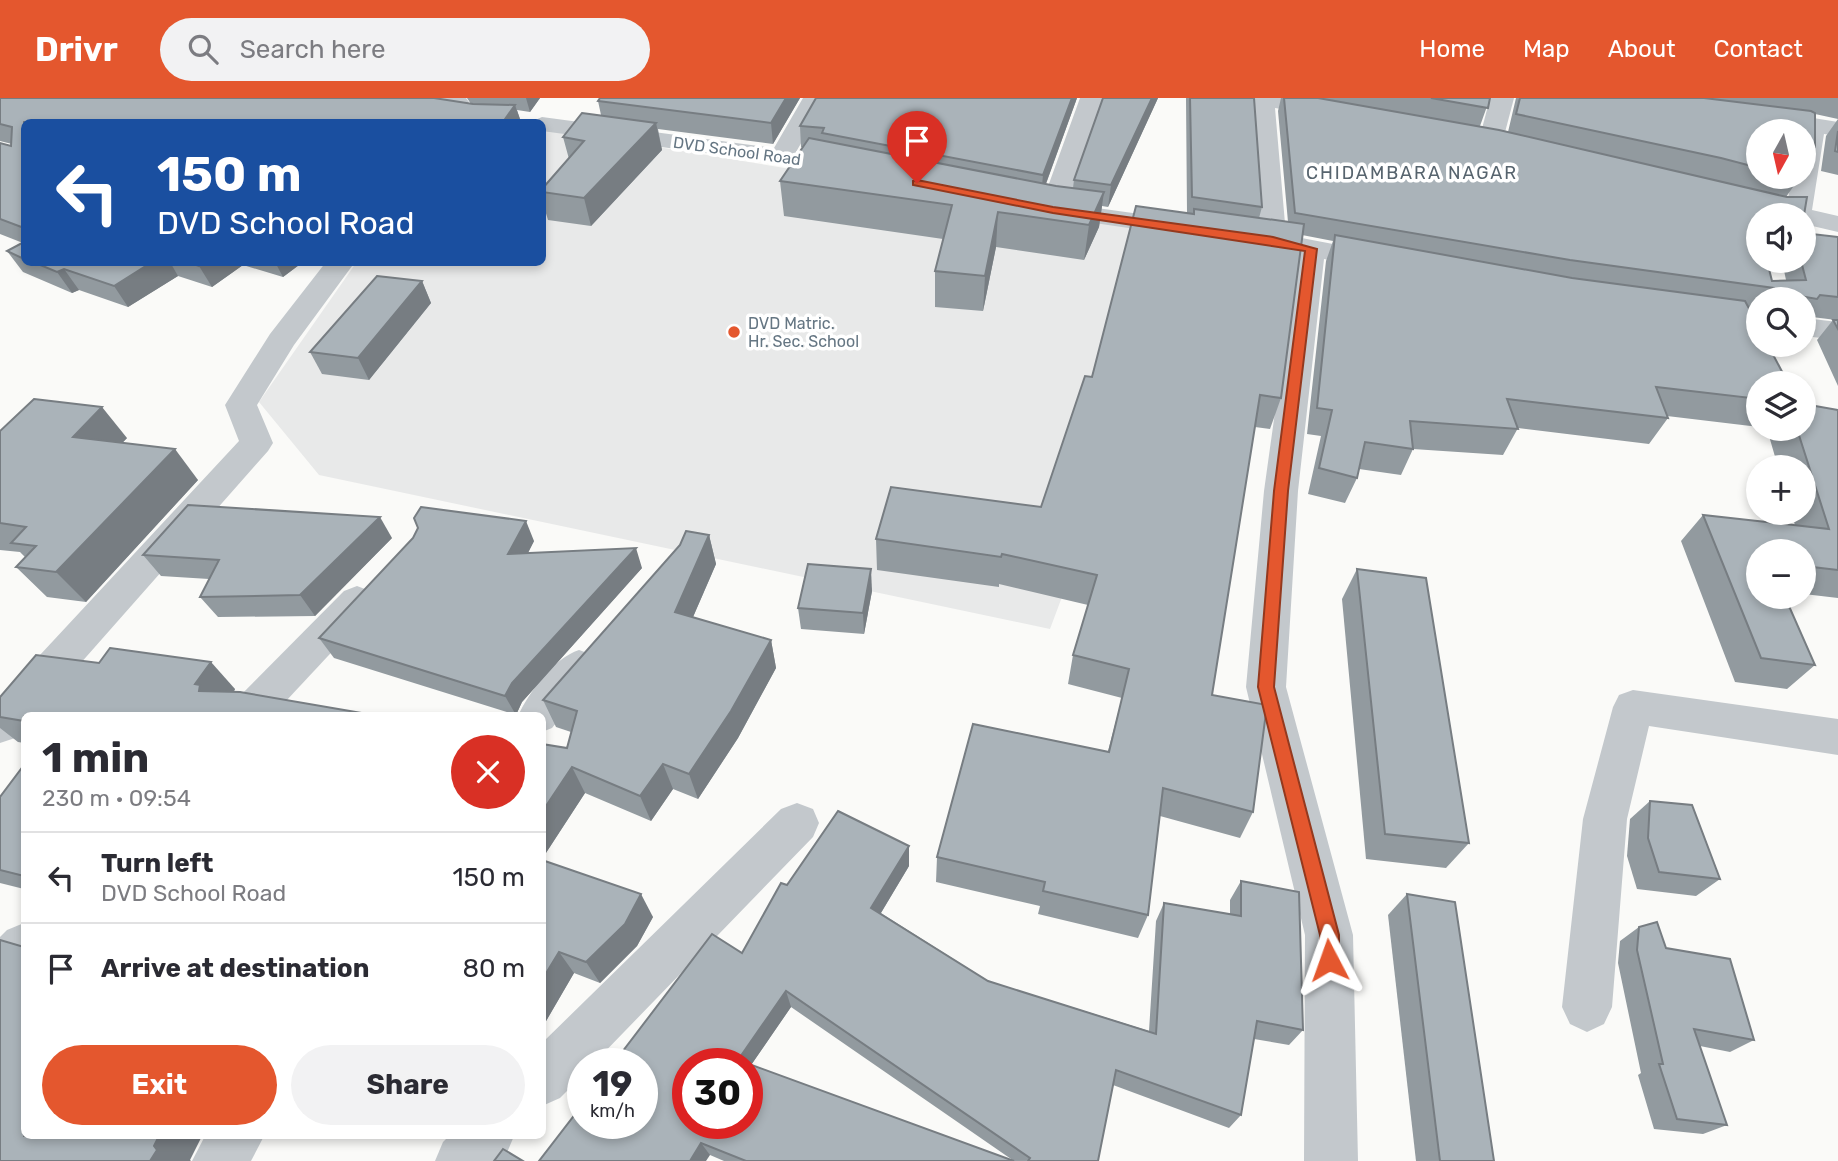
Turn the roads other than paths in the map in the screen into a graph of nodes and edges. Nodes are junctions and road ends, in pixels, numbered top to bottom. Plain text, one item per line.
1 (421, 98) edge
2 (815, 98) edge
3 (1092, 98) edge
4 (1261, 98) edge
5 (1502, 98) edge
6 (456, 110) edge
7 (1349, 114) edge
8 (1746, 115) edge
9 (546, 124) edge
10 (1826, 126) edge
11 (1465, 135) edge
12 (1491, 140) junction
13 (1518, 146) edge
14 (781, 156) junction
15 (876, 175) edge
16 (1804, 203) edge
17 (1026, 204) edge
18 (1053, 210) junction
19 (1816, 219) edge
20 (1838, 224) edge
21 (1292, 245) junction
22 (1407, 265) edge
23 (338, 266) edge
24 (1816, 328) edge
25 (1838, 331) edge
26 (380, 577) edge
27 (601, 640) edge
28 (250, 712) edge
29 (541, 712) edge
30 (0, 726) edge
31 (1838, 737) edge
32 (797, 823) dead end
33 (21, 950) edge
34 (0, 972) edge
35 (1587, 1007) dead end
36 (546, 1076) edge
37 (234, 1139) edge
38 (484, 1139) edge
39 (219, 1161) edge
40 (462, 1161) edge
41 (1331, 1161) edge

1 - 6 street
2 - 14 street
3 - 18 street
4 - 7 street
4 - 21 street
5 - 12 street
8 - 10 street
9 - 14 street, DVD School Road
10 - 16 street
11 - 12 street
12 - 13 street
14 - 15 street, DVD School Road
17 - 18 street
18 - 21 street
19 - 20 street
21 - 22 street
21 - 41 street
23 - 30 street
24 - 25 street
26 - 28 street
27 - 29 street
31 - 35 street
32 - 36 street
33 - 34 street
37 - 39 street
38 - 40 street

